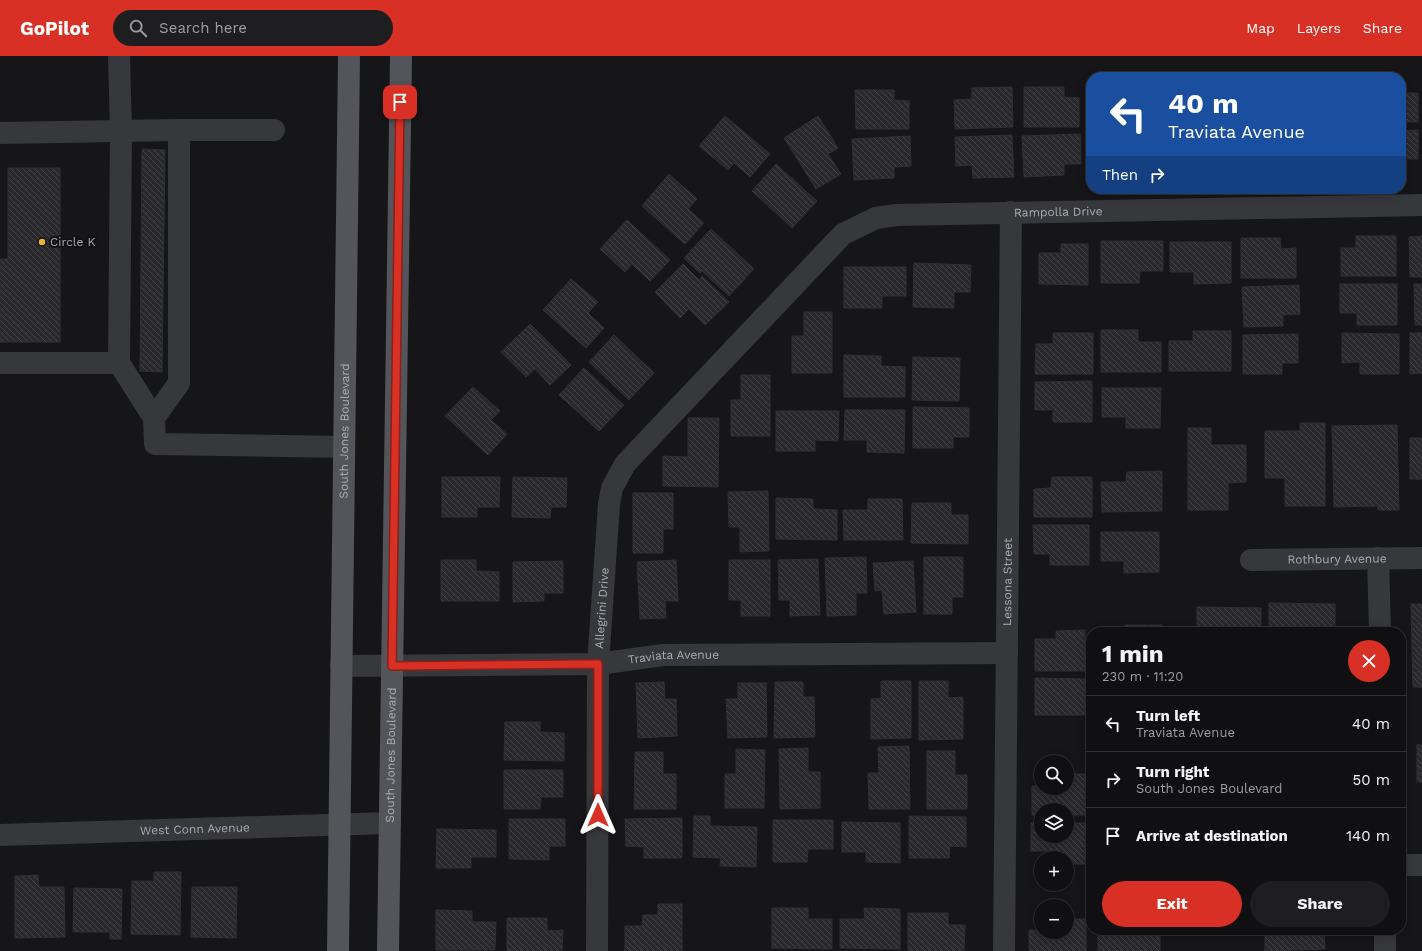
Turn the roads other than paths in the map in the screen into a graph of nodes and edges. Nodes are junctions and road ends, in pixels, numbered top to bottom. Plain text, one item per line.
1 (119, 56) edge
2 (349, 56) edge
3 (401, 56) edge
4 (179, 130) junction
5 (274, 130) dead end
6 (121, 131) junction
7 (0, 133) edge
8 (1422, 205) edge
9 (1011, 212) junction
10 (742, 339) joint
11 (0, 363) edge
12 (119, 363) junction
13 (154, 418) junction
14 (344, 447) junction
15 (1378, 558) junction
16 (1422, 558) edge
17 (1251, 560) dead end
18 (1380, 627) edge
19 (1007, 653) junction
20 (598, 664) junction
21 (341, 666) junction
22 (392, 666) junction
23 (390, 823) junction
24 (339, 825) junction
25 (0, 835) edge
26 (1406, 865) edge
27 (1422, 865) edge
28 (1385, 935) edge
29 (338, 951) edge
30 (388, 951) edge
31 (596, 951) edge
32 (1004, 951) edge
33 (1385, 951) edge

1 - 6 street
2 - 14 main road, South Jones Boulevard
3 - 22 main road, South Jones Boulevard
4 - 5 street
4 - 6 street
4 - 13 street
6 - 7 street
6 - 12 street
8 - 9 street, Rampolla Drive
9 - 10 street, Rampolla Drive
9 - 19 street, Lessona Street
10 - 20 street, Allegrini Drive
11 - 12 street
12 - 13 street
13 - 14 street
14 - 21 main road, South Jones Boulevard
15 - 16 street, Rothbury Avenue
15 - 17 street, Rothbury Avenue
15 - 18 street
19 - 20 street, Traviata Avenue
19 - 32 street, Lessona Street
20 - 22 street, Traviata Avenue
20 - 31 street, Allegrini Drive
21 - 22 street, Traviata Avenue
21 - 24 main road, South Jones Boulevard
22 - 23 main road, South Jones Boulevard
23 - 24 street, West Conn Avenue
23 - 30 main road, South Jones Boulevard
24 - 25 street, West Conn Avenue
24 - 29 main road, South Jones Boulevard
26 - 27 street
28 - 33 street

